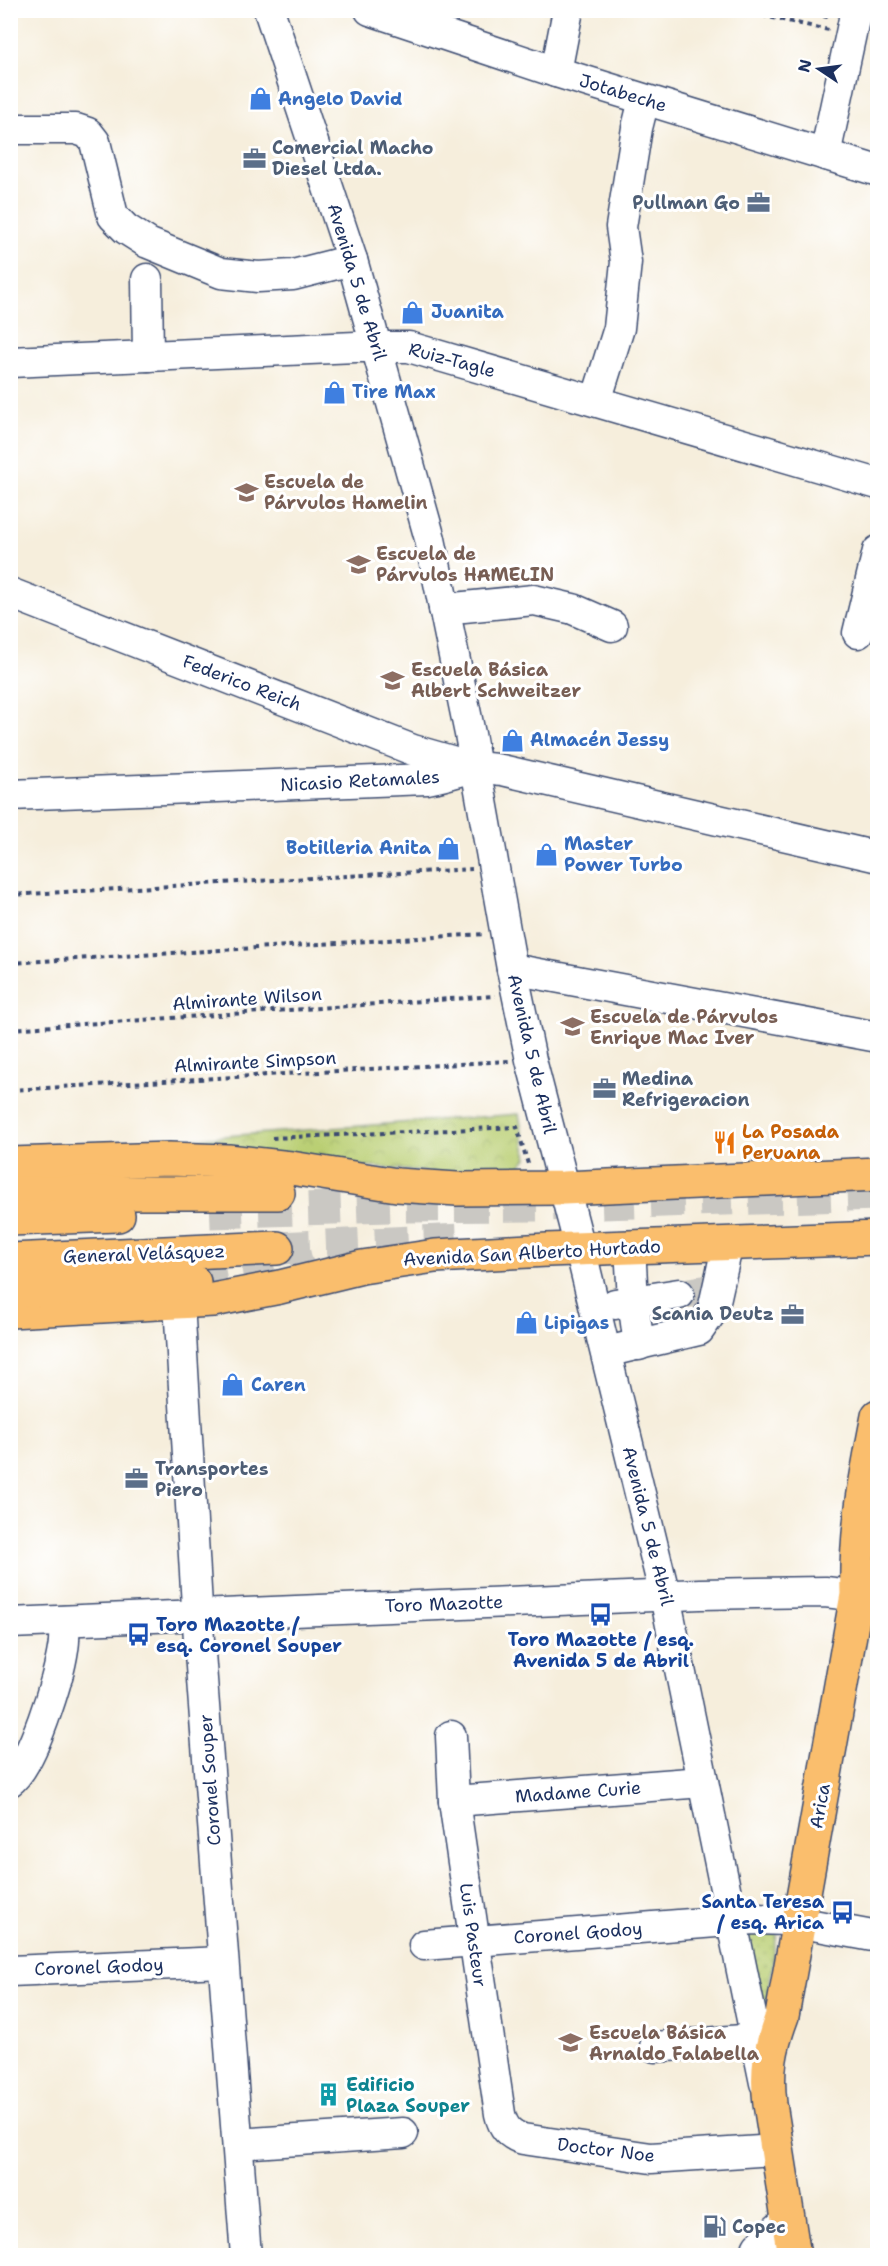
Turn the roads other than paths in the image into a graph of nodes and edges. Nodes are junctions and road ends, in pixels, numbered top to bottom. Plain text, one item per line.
1 (269, 10) edge
2 (370, 10) edge
3 (568, 10) edge
4 (844, 21) edge
5 (556, 72) junction
6 (644, 99) junction
7 (10, 129) edge
8 (825, 155) junction
9 (878, 171) edge
10 (352, 260) junction
11 (147, 279) dead end
12 (378, 346) junction
13 (148, 356) junction
14 (10, 362) edge
15 (596, 401) junction
16 (878, 484) edge
17 (878, 550) edge
18 (10, 593) edge
19 (444, 609) junction
20 (612, 626) dead end
21 (858, 633) dead end
22 (375, 735) junction
23 (476, 768) junction
24 (375, 781) junction
25 (10, 795) edge
26 (878, 857) edge
27 (512, 969) junction
28 (878, 1037) edge
29 (10, 1164) edge
30 (878, 1174) edge
31 (563, 1188) junction
32 (10, 1193) edge
33 (278, 1193) dead end
34 (210, 1212) tunnel mouth
35 (10, 1219) edge
36 (878, 1238) edge
37 (728, 1243) junction
38 (630, 1246) junction
39 (277, 1248) tunnel mouth
40 (580, 1248) junction
41 (10, 1260) edge
42 (10, 1291) edge
43 (701, 1291) junction
44 (186, 1293) junction
45 (633, 1301) junction
46 (594, 1306) junction
47 (10, 1311) edge
48 (639, 1345) junction
49 (606, 1352) junction
50 (878, 1416) edge
51 (878, 1544) edge
52 (665, 1596) junction
53 (867, 1597) edge
54 (198, 1616) junction
55 (64, 1621) junction
56 (10, 1623) edge
57 (451, 1736) dead end
58 (10, 1781) edge
59 (703, 1782) junction
60 (454, 1801) junction
61 (731, 1921) junction
62 (799, 1922) junction
63 (878, 1937) edge
64 (473, 1941) junction
65 (424, 1945) dead end
66 (224, 1962) junction
67 (10, 1971) edge
68 (782, 2016) junction
69 (755, 2039) junction
70 (655, 2047) dead end
71 (770, 2104) junction
72 (509, 2132) joint
73 (403, 2133) dead end
74 (238, 2144) junction
75 (776, 2150) junction
76 (788, 2219) junction
77 (246, 2256) edge
78 (754, 2256) edge
79 (794, 2256) edge
80 (812, 2256) edge

1 - 10 street, Avenida 5 de Abril
2 - 5 street, Jotabeche
3 - 5 street
4 - 8 street
5 - 6 street, Jotabeche
6 - 8 street, Jotabeche
6 - 15 street
7 - 10 street
8 - 9 street, Jotabeche
10 - 12 street, Avenida 5 de Abril
11 - 13 street
12 - 13 street, Ruiz-Tagle
12 - 15 street, Ruiz-Tagle
12 - 19 street, Avenida 5 de Abril
13 - 14 street, Ruiz-Tagle
15 - 16 street, Ruiz-Tagle
17 - 21 street
18 - 22 street, Federico Reich
19 - 20 street
19 - 23 street, Avenida 5 de Abril
22 - 23 street, Federico Reich
22 - 24 street
23 - 24 street, Nicasio Retamales
23 - 26 street, Nicasio Retamales
23 - 27 street, Avenida 5 de Abril
24 - 25 street, Nicasio Retamales
27 - 28 street
27 - 31 street, Avenida 5 de Abril
29 - 31 main road
30 - 31 main road
31 - 40 street, Avenida 5 de Abril
32 - 33 main road
34 - 35 main road
36 - 37 main road, Avenida San Alberto Hurtado
37 - 38 main road, Avenida San Alberto Hurtado
37 - 43 street
38 - 40 main road, Avenida San Alberto Hurtado
38 - 45 street
39 - 41 main road, General Velásquez
40 - 44 main road, Avenida San Alberto Hurtado
40 - 46 street, Avenida 5 de Abril
42 - 44 main road
43 - 45 street
43 - 48 street
44 - 47 main road, Avenida San Alberto Hurtado
44 - 54 street, Coronel Souper
45 - 46 street
45 - 48 street
46 - 49 street, Avenida 5 de Abril
48 - 49 street
49 - 52 street, Avenida 5 de Abril
50 - 53 main road, Arica
51 - 53 main road, Arica
52 - 53 street, Toro Mazotte
52 - 54 street, Toro Mazotte
52 - 59 street, Avenida 5 de Abril
53 - 62 main road, Arica
54 - 55 street, Toro Mazotte
54 - 66 street, Coronel Souper
55 - 56 street, Toro Mazotte
55 - 58 street
57 - 60 street, Luis Pasteur
59 - 60 street, Madame Curie
59 - 61 street, Avenida 5 de Abril
60 - 64 street, Luis Pasteur
61 - 62 street, Coronel Godoy
61 - 64 street, Coronel Godoy
61 - 69 street, Avenida 5 de Abril
62 - 63 street, Coronel Godoy
62 - 68 main road, Arica
64 - 65 street, Coronel Godoy
64 - 72 street, Luis Pasteur
66 - 67 street, Coronel Godoy
66 - 74 street, Coronel Souper
68 - 71 main road, Avenida 5 de Abril
68 - 80 main road
69 - 70 street
69 - 71 street, Avenida 5 de Abril
71 - 75 main road, Avenida 5 de Abril
72 - 75 street, Doctor Noe
73 - 74 street
74 - 77 street, Coronel Souper
75 - 76 main road, Avenida 5 de Abril
76 - 78 street
76 - 79 main road, Avenida 5 de Abril

